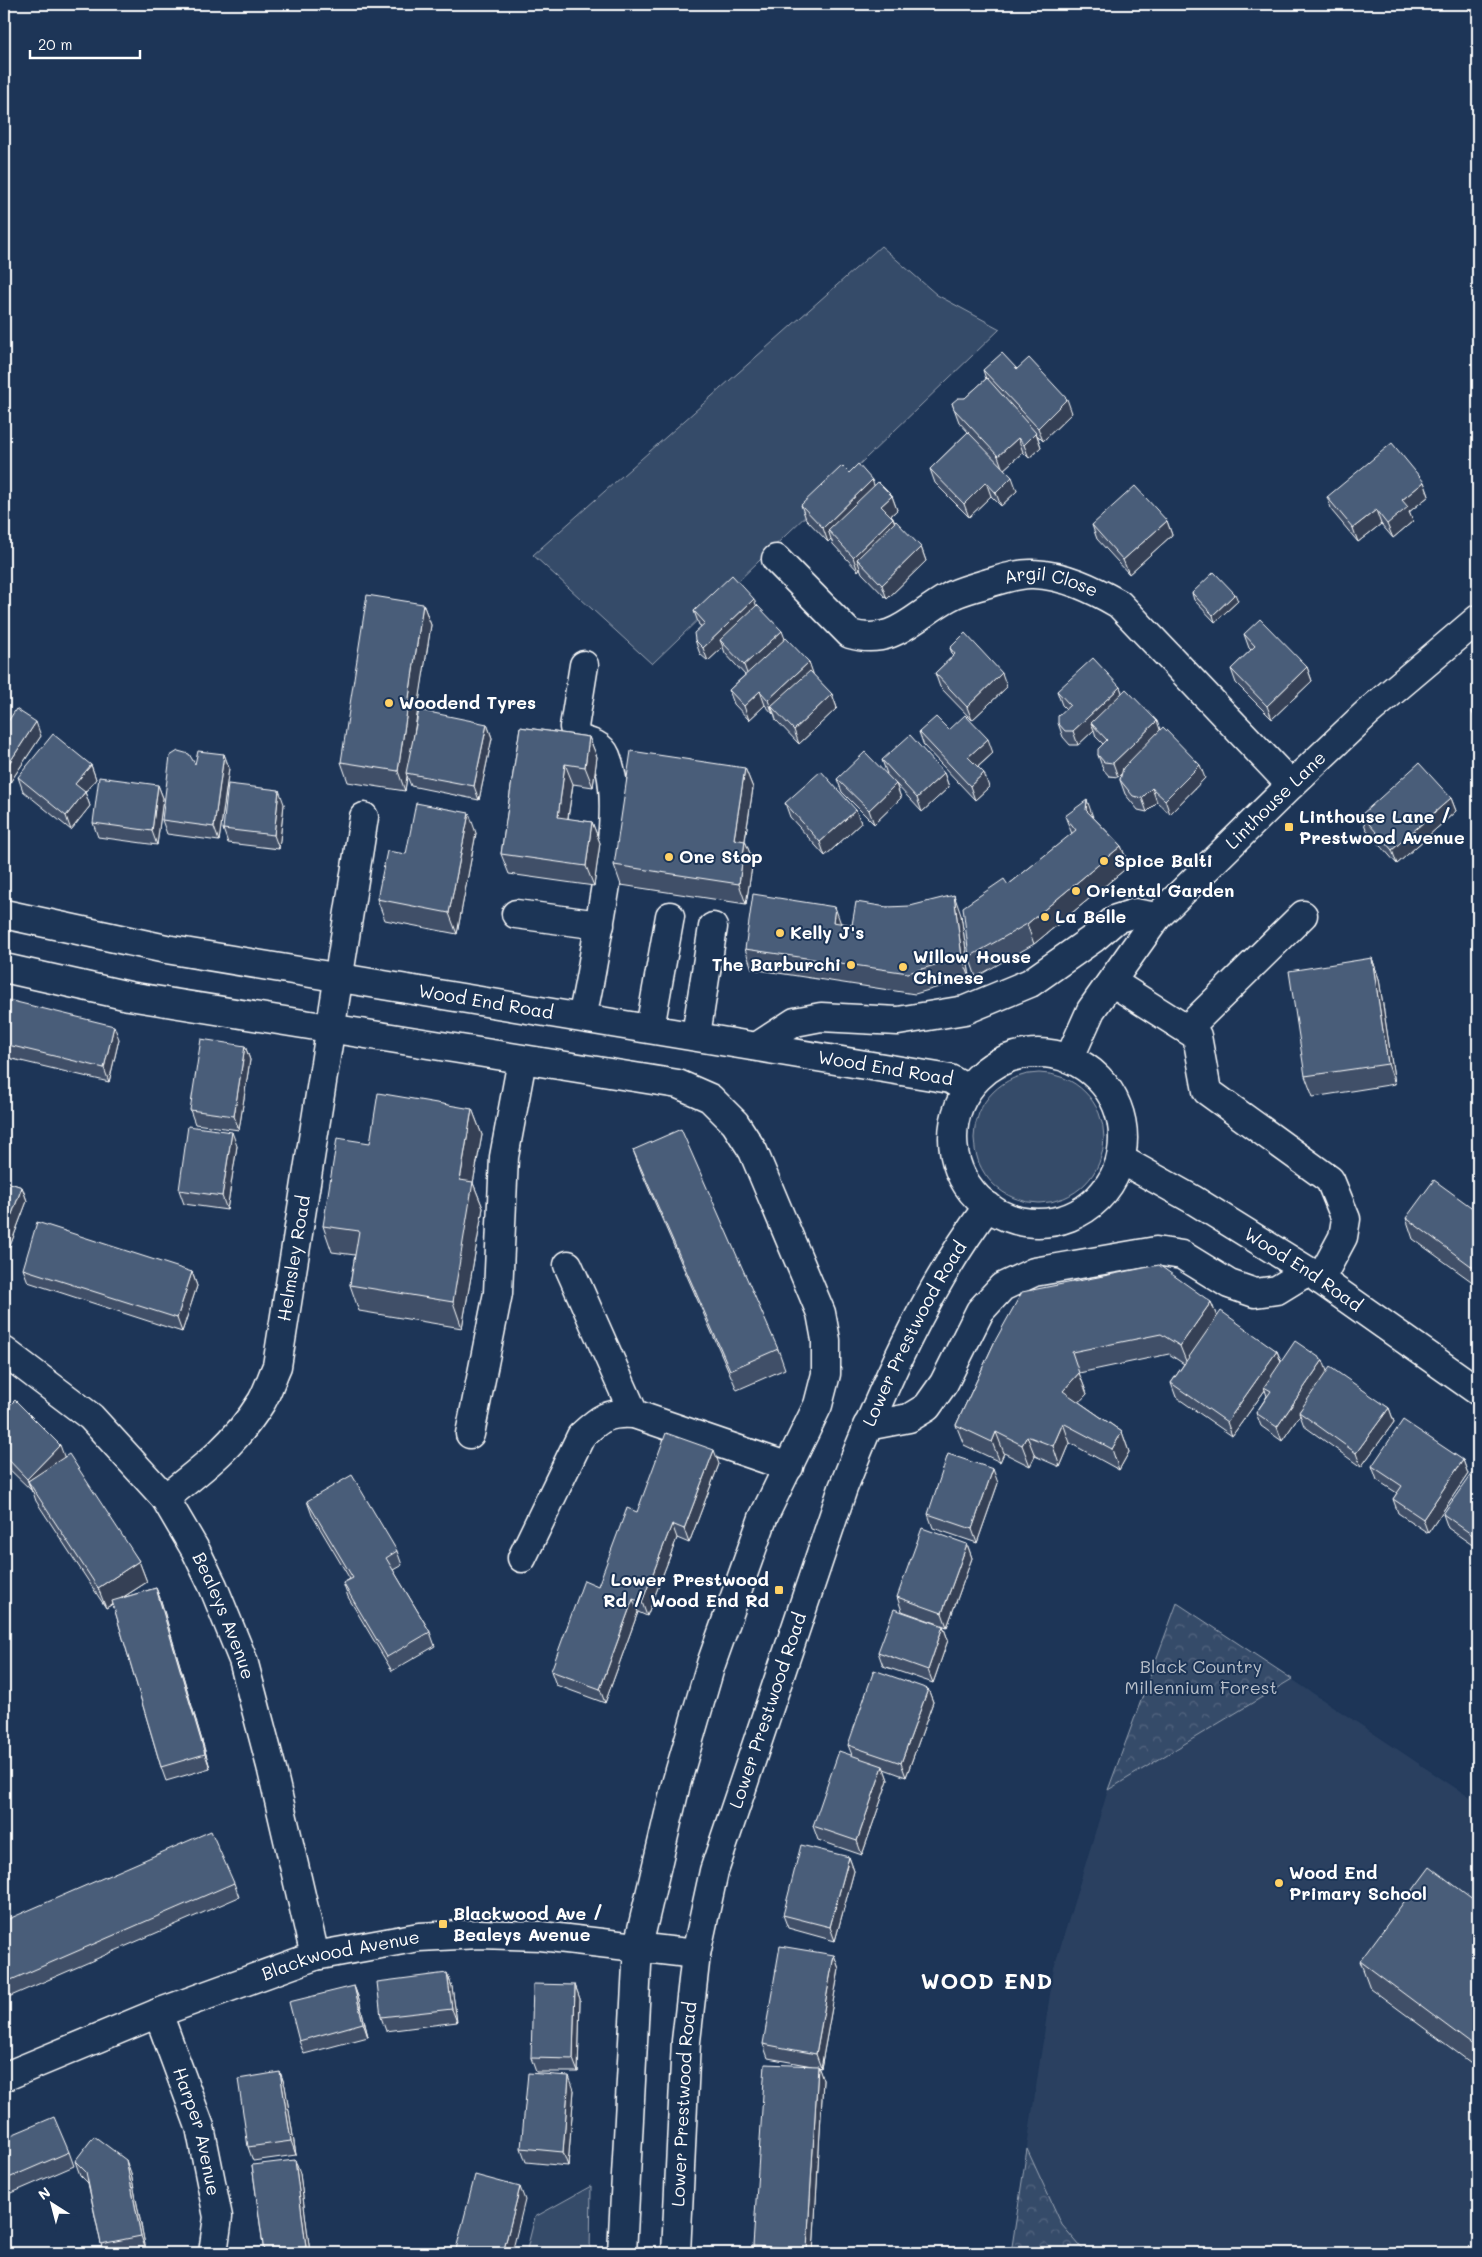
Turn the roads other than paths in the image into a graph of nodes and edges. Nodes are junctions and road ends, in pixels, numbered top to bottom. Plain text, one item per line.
1 (776, 559) dead end
2 (1478, 619) edge
3 (584, 665) dead end
4 (1291, 784) junction
5 (364, 817) dead end
6 (4, 914) edge
7 (516, 914) dead end
8 (1303, 915) dead end
9 (670, 916) dead end
10 (1157, 917) junction
11 (600, 925) junction
12 (713, 927) dead end
13 (4, 968) edge
14 (339, 976) junction
15 (1112, 982) junction
16 (582, 1017) junction
17 (650, 1028) junction
18 (331, 1029) junction
19 (1186, 1029) junction
20 (696, 1035) junction
21 (758, 1046) junction
22 (1070, 1057) junction
23 (522, 1060) junction
24 (966, 1089) junction
25 (1122, 1160) junction
26 (988, 1206) junction
27 (568, 1265) dead end
28 (1314, 1275) junction
29 (4, 1351) edge
30 (1478, 1391) edge
31 (634, 1414) junction
32 (867, 1426) junction
33 (470, 1434) dead end
34 (789, 1467) junction
35 (165, 1498) junction
36 (522, 1558) dead end
37 (638, 1946) junction
38 (696, 1954) junction
39 (315, 1956) junction
40 (158, 2013) junction
41 (4, 2077) edge
42 (213, 2253) edge
43 (622, 2253) edge
44 (676, 2253) edge

1 - 4 street, Argil Close
2 - 4 street, Linthouse Lane
3 - 11 street
4 - 10 street, Linthouse Lane
5 - 14 street, Helmsley Road
6 - 14 street, Wood End Road
7 - 11 street
8 - 19 street
9 - 17 street
10 - 15 street, Linthouse Lane
10 - 21 street
11 - 16 street
12 - 20 street
13 - 18 street
14 - 16 street, Wood End Road
14 - 18 street, Helmsley Road
15 - 19 street
15 - 22 street, Linthouse Lane
16 - 17 street, Wood End Road
17 - 20 street, Wood End Road
18 - 23 street
18 - 35 street, Helmsley Road
19 - 28 street
20 - 21 street, Wood End Road
21 - 24 street, Wood End Road
22 - 24 street
22 - 25 street
23 - 33 street
23 - 34 street
24 - 26 street
25 - 26 street
25 - 28 street, Wood End Road
26 - 32 street, Lower Prestwood Road
27 - 31 street
28 - 30 street, Wood End Road
28 - 32 street
29 - 35 street, Bealeys Avenue
31 - 34 street
31 - 36 street
32 - 38 street, Lower Prestwood Road
34 - 37 street
35 - 39 street, Bealeys Avenue
37 - 38 street, Blackwood Avenue
37 - 39 street, Blackwood Avenue
37 - 43 street
38 - 44 street, Lower Prestwood Road
39 - 40 street, Blackwood Avenue
40 - 41 street, Blackwood Avenue
40 - 42 street, Harper Avenue

